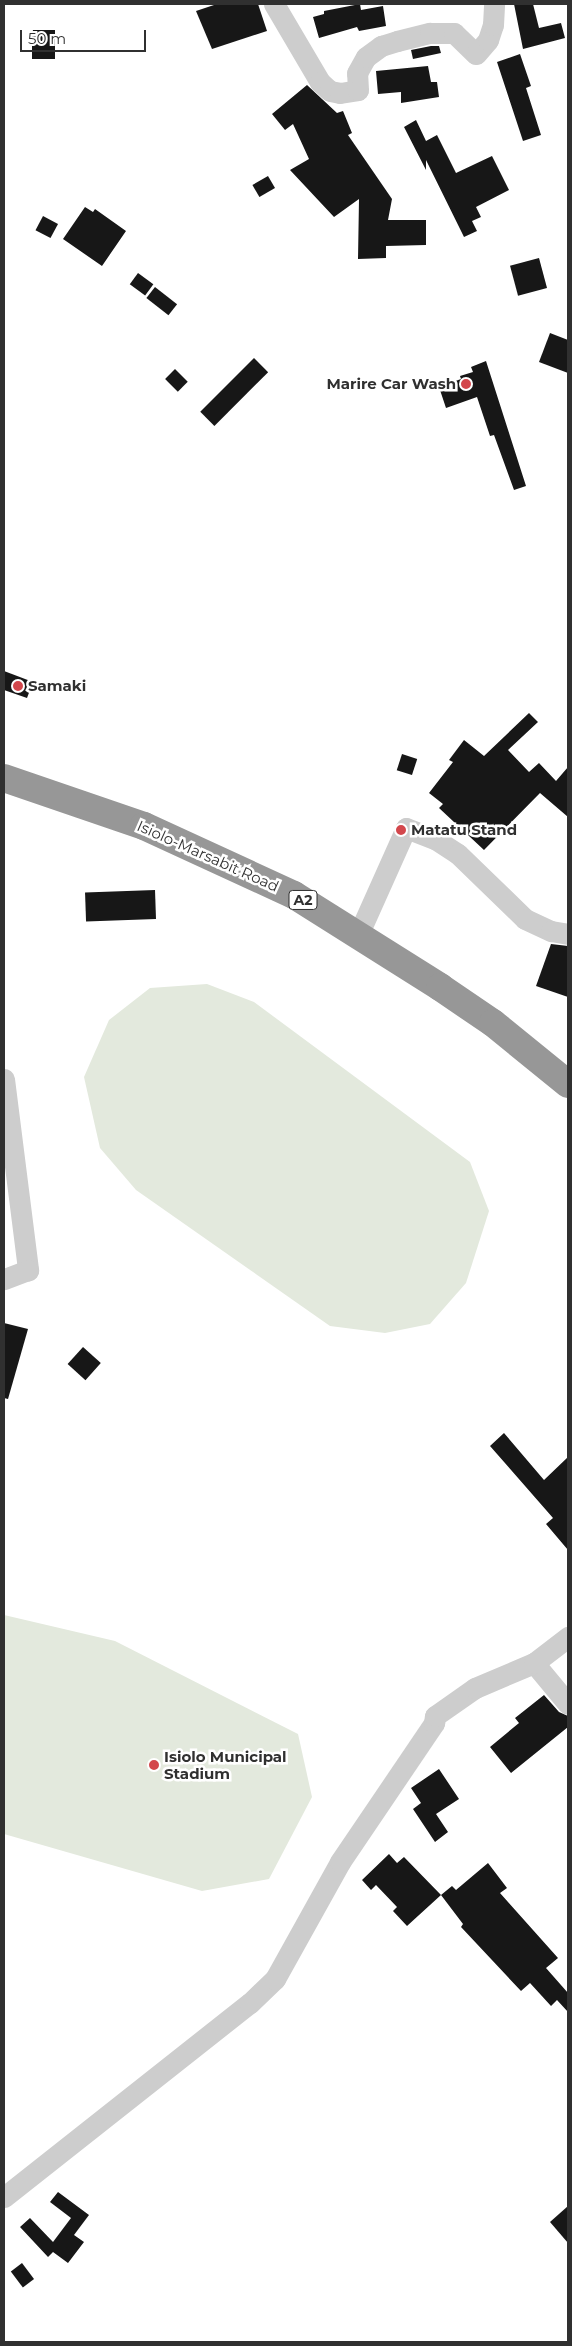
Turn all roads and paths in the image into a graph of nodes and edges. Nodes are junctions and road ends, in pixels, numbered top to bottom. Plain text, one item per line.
1 (274, 4) edge
2 (494, 4) edge
3 (4, 778) edge
4 (358, 933) junction
5 (568, 934) edge
6 (4, 1079) edge
7 (568, 1084) edge
8 (4, 1279) edge
9 (568, 1637) edge
10 (534, 1663) junction
11 (568, 1704) edge
12 (4, 2197) edge

1 - 2 street
3 - 4 highway, Isiolo-Marsabit Road / A2
4 - 5 street
4 - 7 highway, Isiolo-Marsabit Road / A2
6 - 8 street
9 - 10 street
10 - 11 street
10 - 12 street

